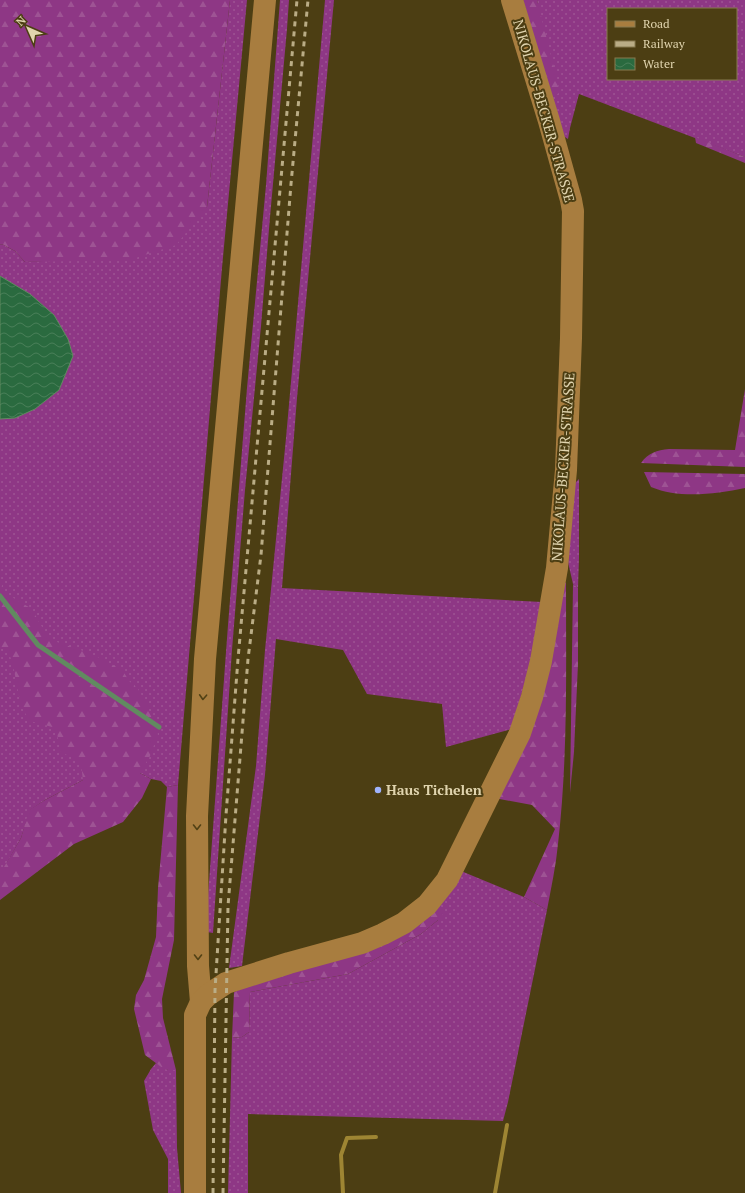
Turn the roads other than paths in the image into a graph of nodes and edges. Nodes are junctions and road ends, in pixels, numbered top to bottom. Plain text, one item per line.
1 (265, 0) edge
2 (512, 0) edge
3 (201, 1002) junction
4 (507, 1125) dead end
5 (376, 1137) dead end
6 (195, 1193) edge
7 (343, 1193) edge
8 (495, 1193) edge

1 -> 3 main road
2 - 3 main road, NIKOLAUS-BECKER-STRASSE
3 - 6 main road
4 - 8 street
5 - 7 street

